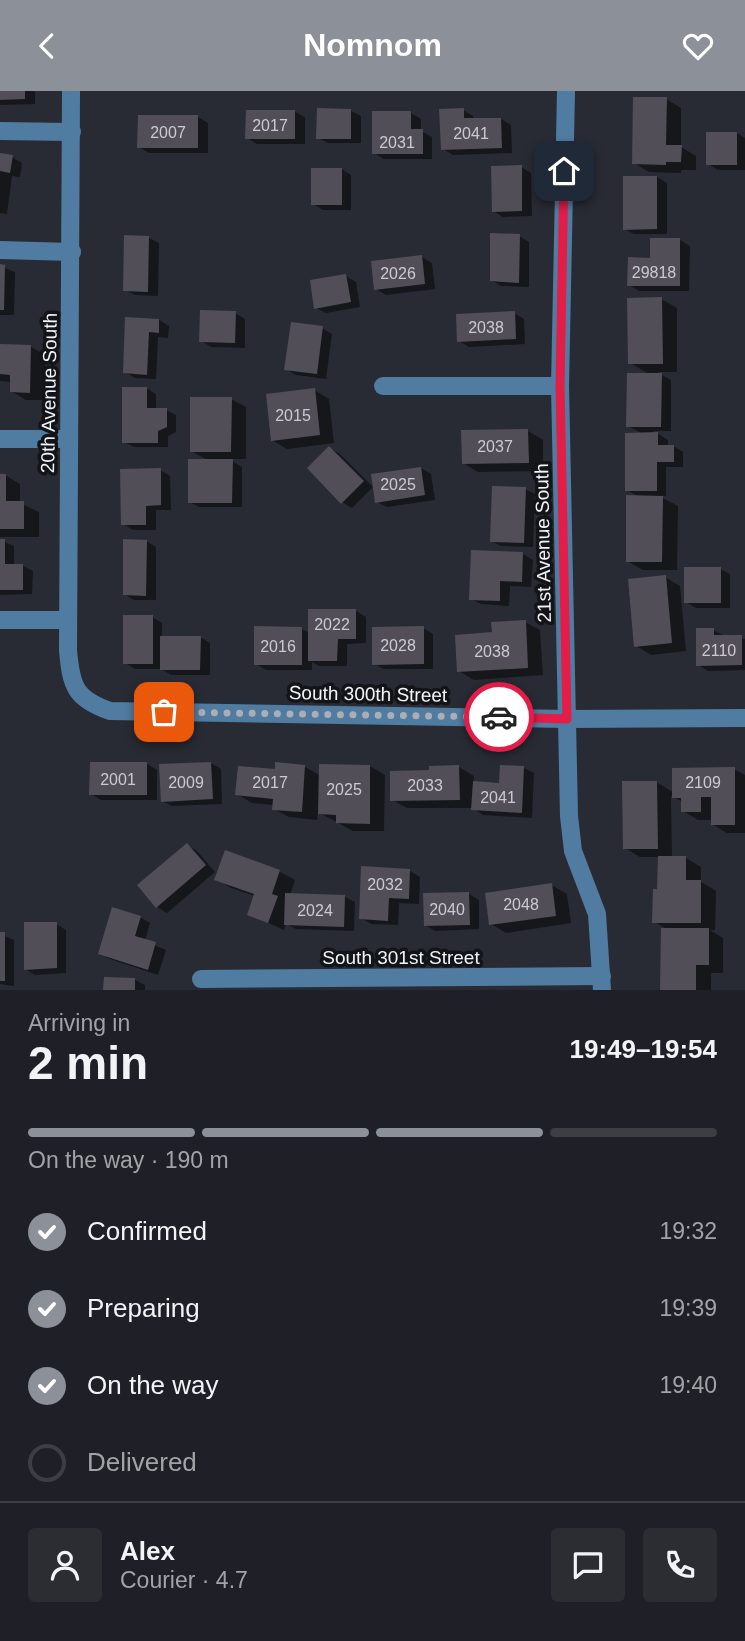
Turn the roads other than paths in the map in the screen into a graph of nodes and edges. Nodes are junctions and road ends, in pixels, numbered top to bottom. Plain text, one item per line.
1 (71, 91) edge
2 (566, 91) edge
3 (0, 131) edge
4 (72, 132) junction
5 (0, 250) edge
6 (72, 252) junction
7 (383, 386) dead end
8 (560, 386) junction
9 (0, 439) edge
10 (69, 439) junction
11 (0, 620) edge
12 (68, 620) junction
13 (78, 694) joint
14 (745, 718) edge
15 (567, 719) junction
16 (201, 979) dead end
17 (602, 983) edge

1 - 4 street, 20th Avenue South
2 - 8 street, 21st Avenue South
3 - 4 street
4 - 6 street, 20th Avenue South
5 - 6 street
6 - 10 street, 20th Avenue South
7 - 8 street
8 - 15 street, 21st Avenue South
9 - 10 street
10 - 12 street, 20th Avenue South
11 - 12 street
12 - 13 street, 20th Avenue South
13 - 15 street, South 300th Street
14 - 15 street, South 300th Street
15 - 17 street, 21st Avenue South
16 - 17 street, South 301st Street

